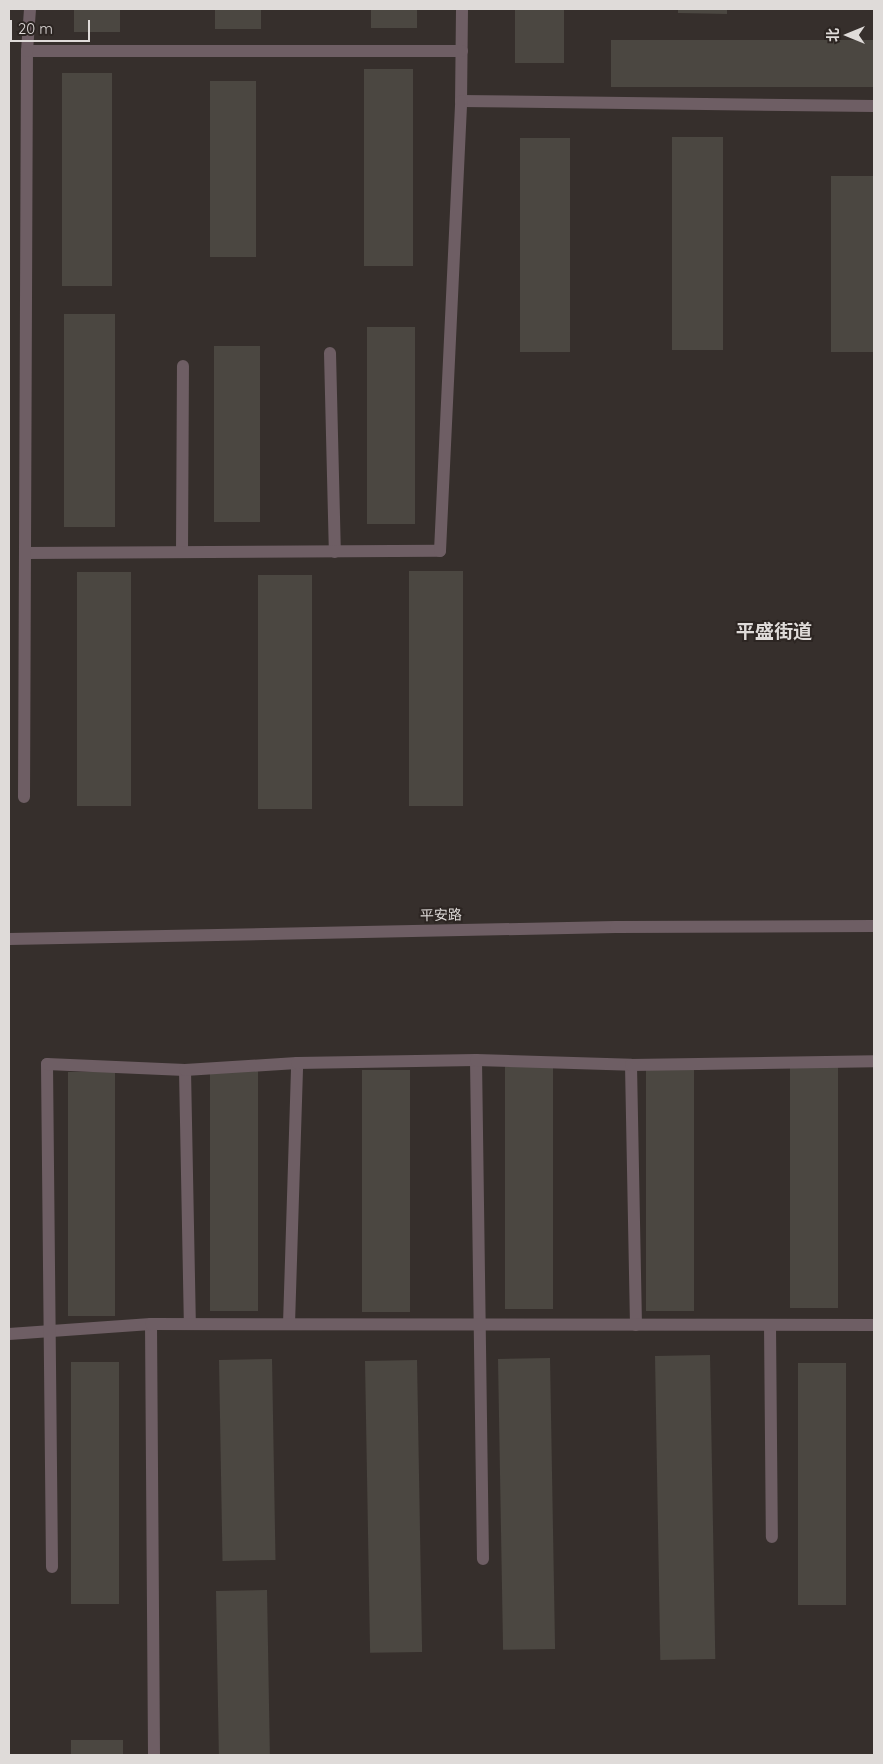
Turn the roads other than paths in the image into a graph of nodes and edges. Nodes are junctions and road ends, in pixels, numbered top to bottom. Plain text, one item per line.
1 (30, 9) edge
2 (462, 9) edge
3 (27, 51) junction
4 (462, 51) junction
5 (461, 101) junction
6 (874, 106) edge
7 (330, 352) dead end
8 (183, 366) dead end
9 (182, 552) junction
10 (335, 552) junction
11 (25, 553) junction
12 (24, 797) dead end
13 (874, 926) edge
14 (9, 938) edge
15 (476, 1060) junction
16 (874, 1061) edge
17 (297, 1063) junction
18 (631, 1065) junction
19 (185, 1070) junction
20 (151, 1324) junction
21 (190, 1324) junction
22 (289, 1324) junction
23 (480, 1324) junction
24 (636, 1325) junction
25 (770, 1325) junction
26 (874, 1325) edge
27 (50, 1331) junction
28 (9, 1334) edge
29 (772, 1537) dead end
30 (483, 1559) dead end
31 (52, 1567) dead end
32 (154, 1755) edge

1 - 3 street
2 - 4 street
3 - 4 street
3 - 11 street
4 - 5 street
5 - 6 street
5 - 10 street
7 - 10 street
8 - 9 street
9 - 10 street
9 - 11 street
11 - 12 street
13 - 14 street, 平安路
15 - 17 street
15 - 18 street
15 - 23 street
16 - 18 street
17 - 19 street
17 - 22 street
18 - 24 street
19 - 21 street
19 - 27 street
20 - 21 street
20 - 27 street
20 - 32 street
21 - 22 street
22 - 23 street
23 - 24 street
23 - 30 street
24 - 25 street
25 - 26 street
25 - 29 street
27 - 28 street
27 - 31 street

